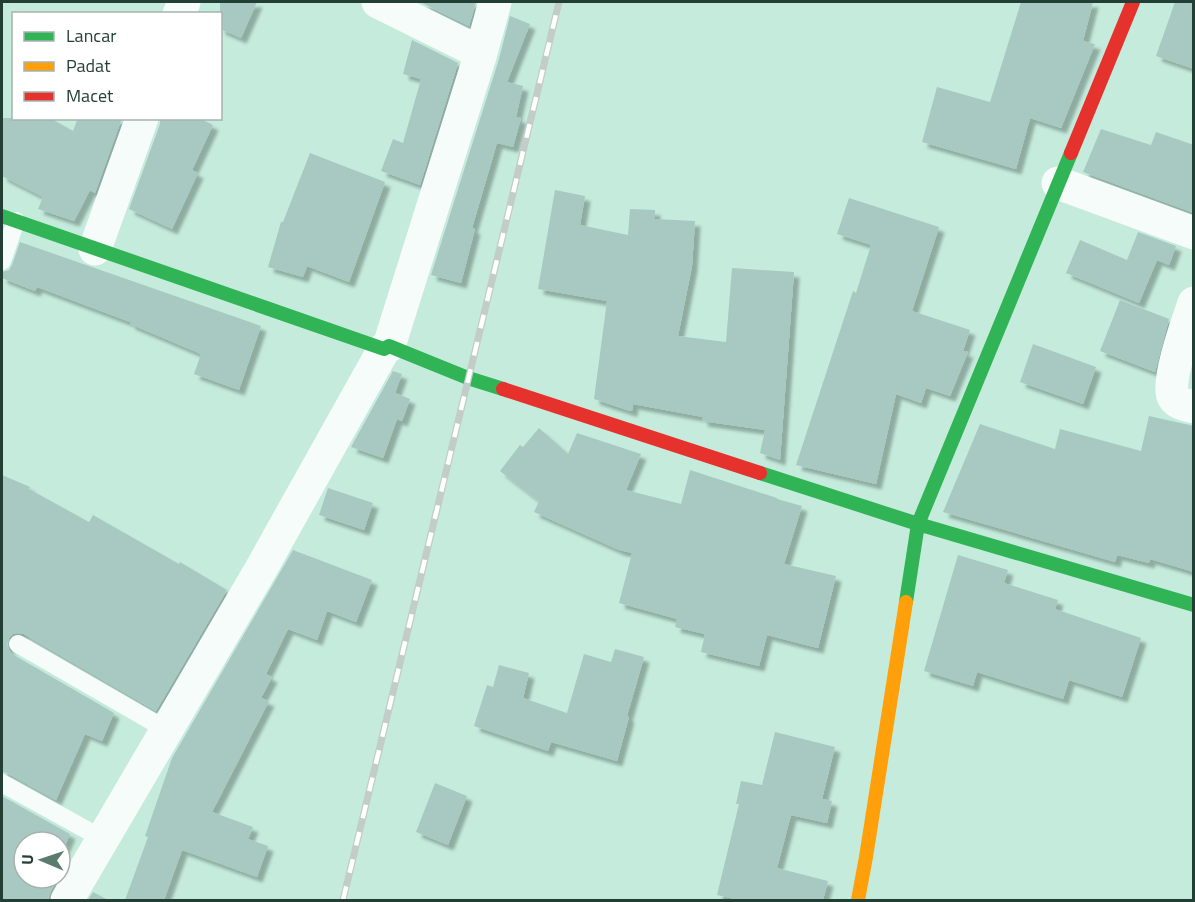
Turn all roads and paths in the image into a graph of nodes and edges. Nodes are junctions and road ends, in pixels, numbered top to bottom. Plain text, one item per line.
1 (378, 2) edge
2 (495, 2) edge
3 (1133, 2) edge
4 (481, 52) junction
5 (141, 120) edge
6 (1058, 183) junction
7 (9, 219) edge
8 (1194, 233) edge
9 (95, 249) junction
10 (2, 261) edge
11 (1194, 303) edge
12 (386, 348) junction
13 (1194, 407) edge
14 (918, 524) junction
15 (1194, 605) edge
16 (18, 644) dead end
17 (167, 730) junction
18 (2, 783) edge
19 (103, 839) junction
20 (67, 900) edge
21 (858, 900) edge

1 - 4 street
2 - 4 street
3 - 6 street
4 - 12 street
5 - 9 street
6 - 8 street
6 - 14 street
7 - 9 street
7 - 10 lane
9 - 12 street
11 - 13 street
12 - 14 street
12 - 17 street
14 - 15 street
14 - 21 street
16 - 17 lane
17 - 19 street
18 - 19 lane
19 - 20 street

